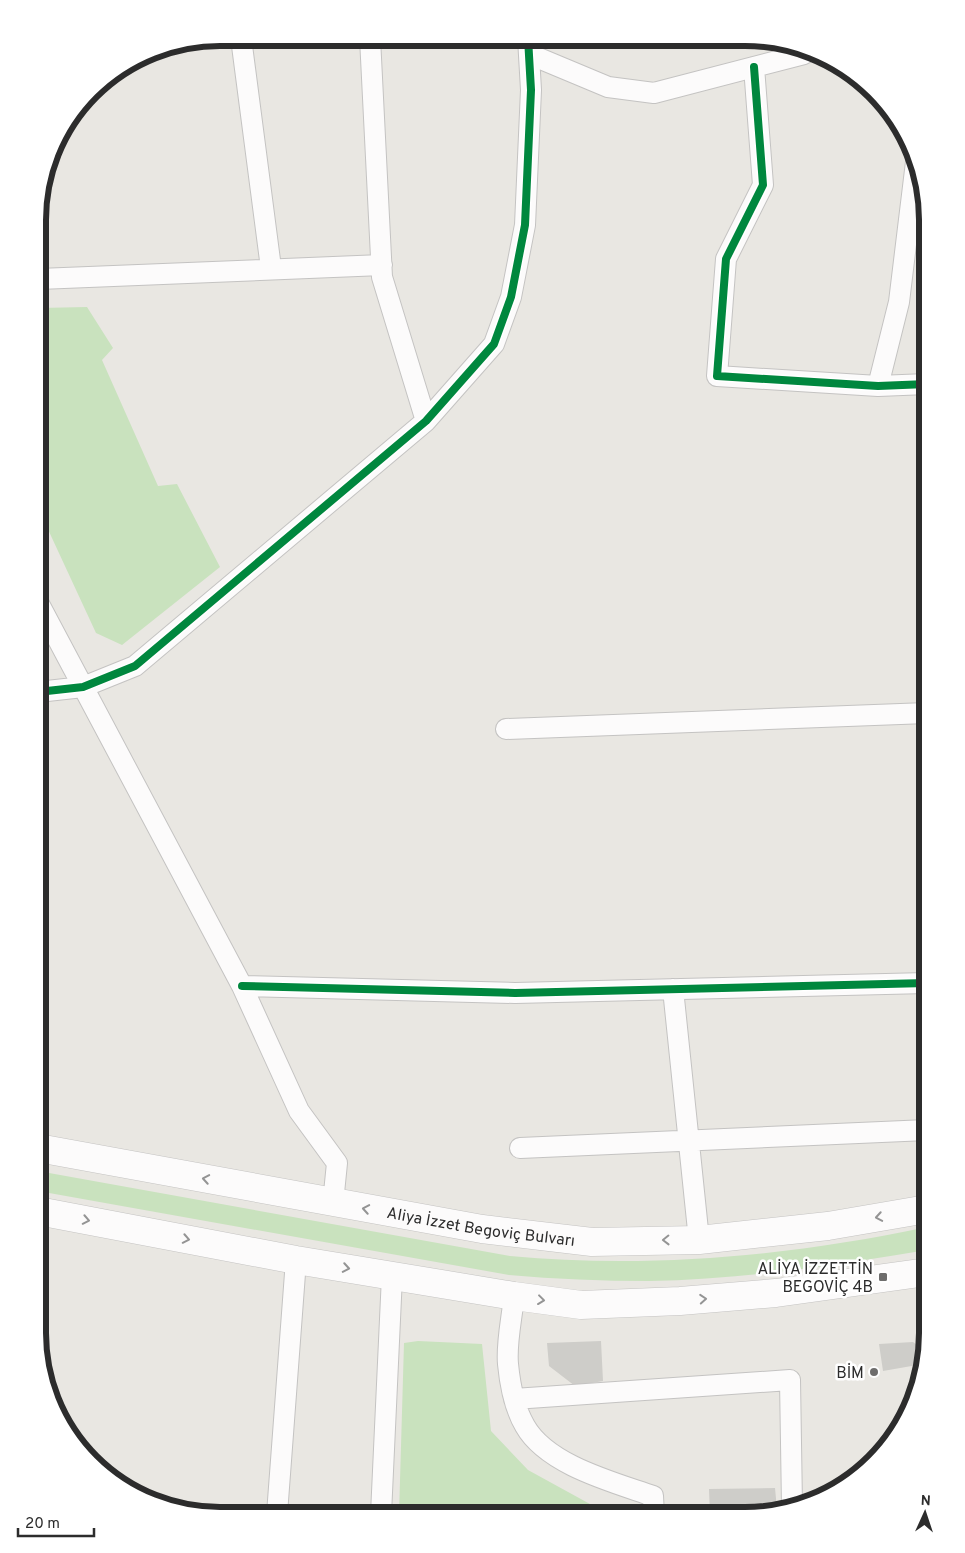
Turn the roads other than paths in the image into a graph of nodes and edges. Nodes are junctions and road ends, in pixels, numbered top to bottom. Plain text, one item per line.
1 (528, 46) edge
2 (242, 47) edge
3 (370, 47) edge
4 (796, 54) edge
5 (754, 67) junction
6 (914, 180) edge
7 (382, 265) junction
8 (271, 268) junction
9 (46, 279) edge
10 (919, 384) edge
11 (878, 386) junction
12 (426, 421) junction
13 (46, 617) edge
14 (83, 687) junction
15 (46, 691) edge
16 (919, 713) edge
17 (506, 729) dead end
18 (918, 982) edge
19 (242, 986) junction
20 (673, 989) junction
21 (918, 1130) edge
22 (690, 1140) junction
23 (520, 1148) dead end
24 (46, 1149) edge
25 (333, 1203) junction
26 (918, 1211) edge
27 (46, 1213) edge
28 (698, 1240) junction
29 (296, 1260) junction
30 (918, 1273) edge
31 (392, 1276) junction
32 (514, 1296) junction
33 (514, 1399) junction
34 (792, 1500) edge
35 (278, 1507) edge
36 (381, 1507) edge
37 (654, 1507) edge

1 - 5 street
1 - 12 street
2 - 8 street
3 - 7 street
4 - 5 street
5 - 11 street
6 - 11 street
7 - 8 street
7 - 12 street
8 - 9 street
10 - 11 street
12 - 14 street
13 - 14 street
14 - 15 street
14 - 19 street
16 - 17 street
18 - 20 street
19 - 20 street
19 - 25 street
20 - 22 street
21 - 22 street
22 - 23 street
22 - 28 street
25 -> 24 main road, Aliya İzzet Begoviç Bulvarı
28 -> 25 main road, Aliya İzzet Begoviç Bulvarı
26 -> 28 main road, Aliya İzzet Begoviç Bulvarı
27 -> 29 main road
29 -> 31 main road
29 - 35 street
32 -> 30 main road
31 - 32 main road
31 - 36 street
32 - 33 street
33 - 34 street
33 - 37 street

